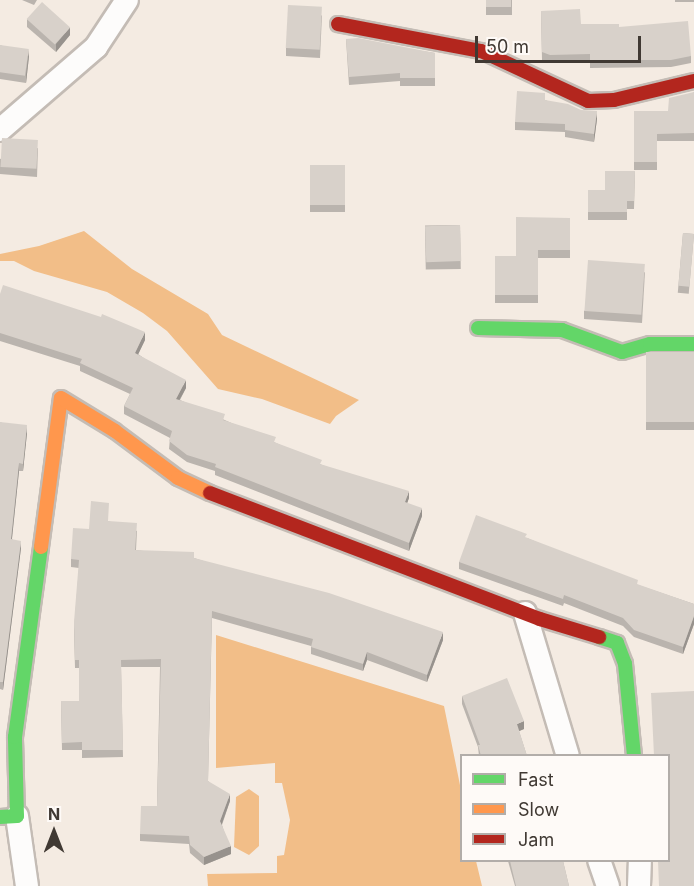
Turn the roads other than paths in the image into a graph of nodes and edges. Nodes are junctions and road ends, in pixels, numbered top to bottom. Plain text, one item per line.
1 (127, 0) edge
2 (338, 24) dead end
3 (694, 81) edge
4 (0, 130) edge
5 (478, 328) dead end
6 (694, 344) edge
7 (525, 613) junction
8 (567, 754) edge
9 (634, 754) edge
10 (8, 817) edge
11 (599, 862) edge
12 (640, 862) edge
13 (27, 886) edge
14 (608, 886) edge
15 (639, 886) edge

1 - 4 street
2 - 3 street
5 - 6 street
7 - 8 street
7 - 9 street
7 - 10 street
10 - 13 street
11 - 14 street
12 - 15 street

